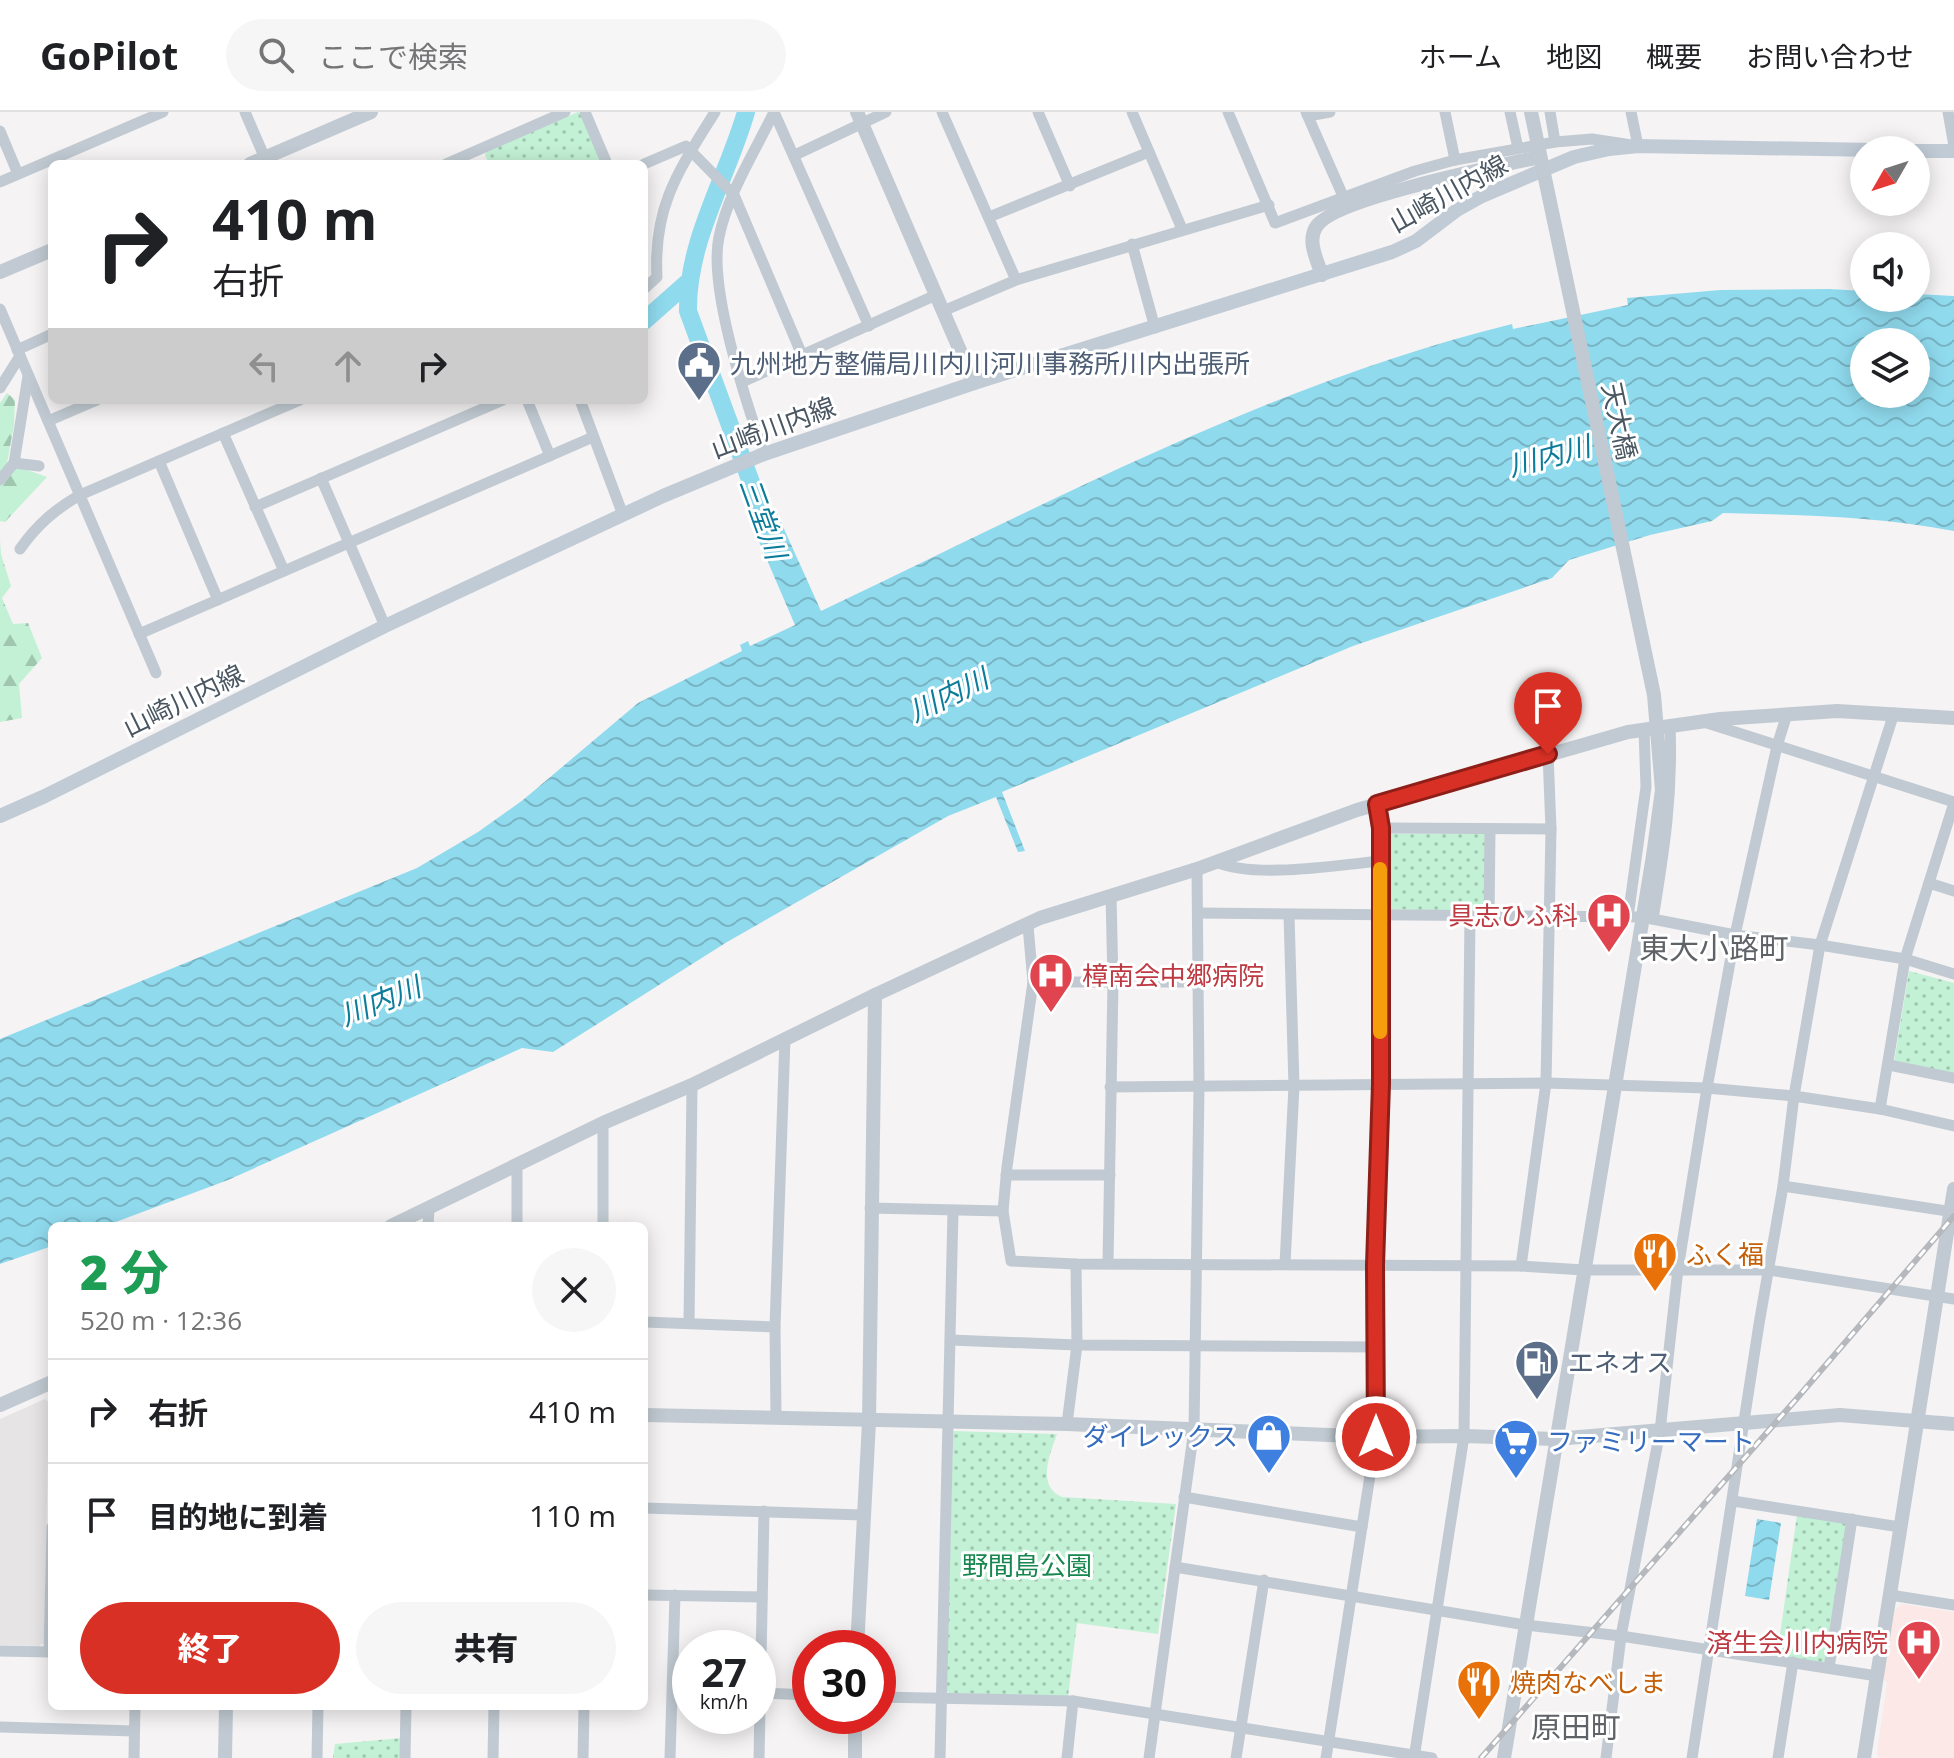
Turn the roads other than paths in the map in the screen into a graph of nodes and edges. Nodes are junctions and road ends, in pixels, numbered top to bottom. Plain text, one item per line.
1 (163, 112) edge
2 (245, 112) edge
3 (371, 112) edge
4 (565, 112) edge
5 (585, 112) edge
6 (715, 112) edge
7 (774, 112) edge
8 (886, 112) edge
9 (942, 112) edge
10 (1038, 112) edge
11 (1132, 112) edge
12 (1228, 112) edge
13 (1330, 112) edge
14 (1445, 112) edge
15 (1510, 112) edge
16 (1531, 112) edge
17 (1550, 112) edge
18 (1631, 112) edge
19 (1948, 112) edge
20 (1307, 114) edge
21 (859, 118) edge
22 (0, 131) edge
23 (1555, 142) junction
24 (1638, 146) junction
25 (1518, 148) junction
26 (1954, 149) edge
27 (478, 150) junction
28 (1850, 150) edge
29 (1930, 150) edge
30 (1149, 152) junction
31 (693, 154) junction
32 (795, 155) junction
33 (1540, 157) junction
34 (51, 160) edge
35 (266, 160) edge
36 (268, 160) edge
37 (455, 160) edge
38 (482, 160) edge
39 (605, 160) edge
40 (1455, 160) junction
41 (48, 161) edge
42 (648, 162) edge
43 (18, 174) junction
44 (0, 182) edge
45 (1070, 186) junction
46 (731, 192) junction
47 (1343, 196) junction
48 (1269, 205) junction
49 (989, 217) junction
50 (1182, 229) junction
51 (1132, 244) junction
52 (650, 249) edge
53 (48, 252) edge
54 (0, 272) edge
55 (1322, 275) junction
56 (1016, 280) junction
57 (648, 285) edge
58 (936, 295) junction
59 (0, 309) edge
60 (943, 311) junction
61 (869, 326) junction
62 (1155, 328) junction
63 (48, 336) edge
64 (19, 353) junction
65 (802, 355) junction
66 (28, 375) junction
67 (742, 382) junction
68 (974, 383) junction
69 (0, 388) edge
70 (88, 404) edge
71 (289, 404) edge
72 (494, 404) edge
73 (529, 404) edge
74 (581, 404) edge
75 (48, 421) junction
76 (223, 433) junction
77 (593, 437) junction
78 (764, 454) junction
79 (550, 456) junction
80 (159, 461) junction
81 (14, 463) junction
82 (39, 466) dead end
83 (321, 478) junction
84 (0, 480) edge
85 (80, 495) junction
86 (255, 507) junction
87 (623, 515) junction
88 (349, 543) junction
89 (20, 549) dead end
90 (284, 571) junction
91 (218, 600) junction
92 (385, 626) junction
93 (139, 634) junction
94 (156, 673) dead end
95 (1894, 713) junction
96 (1787, 714) junction
97 (1954, 718) edge
98 (1703, 721) junction
99 (1670, 726) junction
100 (1644, 730) junction
101 (1777, 746) junction
102 (1548, 754) junction
103 (1875, 777) junction
104 (1954, 802) edge
105 (1377, 804) junction
106 (0, 816) edge
107 (1381, 828) junction
108 (1490, 829) junction
109 (1551, 829) junction
110 (1381, 861) junction
111 (1216, 862) junction
112 (1197, 869) junction
113 (1929, 883) junction
114 (1954, 891) edge
115 (1111, 895) junction
116 (1198, 913) junction
117 (1289, 915) junction
118 (1379, 915) junction
119 (1547, 916) junction
120 (1470, 917) junction
121 (1489, 917) junction
122 (1641, 918) junction
123 (1028, 926) junction
124 (1735, 935) junction
125 (1820, 945) junction
126 (1905, 959) junction
127 (1954, 974) edge
128 (1033, 982) junction
129 (1113, 982) junction
130 (1198, 982) junction
131 (875, 995) junction
132 (785, 1038) junction
133 (1889, 1065) junction
134 (1954, 1078) edge
135 (1546, 1083) junction
136 (1381, 1084) junction
137 (1467, 1084) junction
138 (692, 1085) junction
139 (1614, 1085) junction
140 (1294, 1086) junction
141 (1110, 1087) junction
142 (1199, 1087) junction
143 (1707, 1088) junction
144 (1794, 1096) junction
145 (1880, 1109) junction
146 (603, 1123) junction
147 (1954, 1126) edge
148 (517, 1165) junction
149 (1006, 1175) junction
150 (1110, 1175) junction
151 (1783, 1186) junction
152 (1954, 1189) edge
153 (870, 1208) junction
154 (429, 1209) junction
155 (953, 1211) junction
156 (1003, 1211) junction
157 (1953, 1212) edge
158 (400, 1222) edge
159 (428, 1222) edge
160 (517, 1222) edge
161 (603, 1222) edge
162 (1108, 1263) junction
163 (1195, 1263) junction
164 (1076, 1264) junction
165 (1285, 1264) junction
166 (1375, 1265) junction
167 (1521, 1266) junction
168 (1466, 1267) junction
169 (1678, 1269) junction
170 (1584, 1270) junction
171 (1769, 1270) junction
172 (1936, 1297) junction
173 (1954, 1299) edge
174 (648, 1322) edge
175 (689, 1323) junction
176 (775, 1327) junction
177 (951, 1340) junction
178 (1077, 1345) junction
179 (1196, 1347) junction
180 (1376, 1347) junction
181 (48, 1384) edge
182 (0, 1405) edge
183 (648, 1415) edge
184 (776, 1416) junction
185 (1917, 1420) junction
186 (869, 1422) junction
187 (948, 1422) junction
188 (1067, 1424) junction
189 (1745, 1424) junction
190 (1954, 1424) edge
191 (1194, 1429) junction
192 (1660, 1431) junction
193 (1464, 1436) junction
194 (1376, 1437) junction
195 (1556, 1439) junction
196 (1184, 1497) junction
197 (1733, 1501) junction
198 (648, 1508) edge
199 (764, 1511) junction
200 (862, 1515) junction
201 (1852, 1519) junction
202 (1362, 1527) junction
203 (1900, 1527) junction
204 (1175, 1567) junction
205 (1264, 1580) junction
206 (648, 1595) edge
207 (675, 1595) junction
208 (1351, 1595) junction
209 (1890, 1595) junction
210 (762, 1597) junction
211 (1954, 1605) edge
212 (1439, 1610) junction
213 (1526, 1625) junction
214 (762, 1630) edge
215 (858, 1630) edge
216 (1621, 1636) junction
217 (1709, 1649) junction
218 (0, 1651) edge
219 (48, 1652) edge
220 (1793, 1662) junction
221 (1829, 1668) junction
222 (1877, 1676) junction
223 (896, 1697) edge
224 (941, 1698) junction
225 (1073, 1701) junction
226 (135, 1710) edge
227 (226, 1710) edge
228 (318, 1710) edge
229 (406, 1710) edge
230 (494, 1710) edge
231 (584, 1710) edge
232 (1155, 1715) junction
233 (0, 1727) edge
234 (1241, 1727) junction
235 (134, 1731) junction
236 (760, 1734) edge
237 (855, 1734) edge
238 (1328, 1741) junction
239 (1414, 1757) edge
240 (134, 1758) edge
241 (225, 1758) edge
242 (317, 1758) edge
243 (405, 1758) edge
244 (493, 1758) edge
245 (583, 1758) edge
246 (670, 1758) edge
247 (759, 1758) edge
248 (855, 1758) edge
249 (940, 1758) edge
250 (1067, 1758) edge
251 (1149, 1758) edge
252 (1236, 1758) edge
253 (1326, 1758) edge
254 (1432, 1758) edge
255 (1504, 1758) edge
256 (1606, 1758) edge
257 (1692, 1758) edge
258 (1778, 1758) edge
259 (1864, 1758) edge

1 - 34 street
2 - 35 street
3 - 36 street
4 - 27 street
5 - 39 street
6 - 31 street
7 - 32 street
7 - 46 street
8 - 21 street
9 - 49 street
10 - 45 street
11 - 30 street
12 - 48 street
13 - 20 street
14 - 40 street
15 - 25 street
16 - 33 street, 天大橋, bridge
17 - 23 street
18 - 24 street
19 - 26 street
20 - 47 street
21 - 32 street
21 - 58 street
22 - 43 street
23 - 24 street
23 - 25 street
24 - 28 main road, 山崎川内線
24 - 55 main road, 山崎川内線
25 - 40 street
26 - 29 main road
27 - 37 street
27 - 38 street
30 - 45 street
30 - 50 street
31 - 42 street
31 - 46 street
31 - 52 street
32 - 61 street
33 - 55 street
33 - 122 street, 天大橋, bridge
40 - 47 street
41 - 43 street
43 - 44 street
45 - 49 street
46 - 65 street
46 - 67 street
47 - 48 street
48 - 50 street
49 - 56 street
50 - 51 street
51 - 56 street
51 - 62 street
52 - 57 street
53 - 54 street
55 - 62 main road, 山崎川内線
56 - 60 street
58 - 60 street
58 - 61 street
59 - 64 street
60 - 68 street
61 - 65 street
62 - 68 main road, 山崎川内線
63 - 64 street
64 - 66 street
64 - 69 street
65 - 67 street
66 - 75 street
66 - 81 street
67 - 78 street
68 - 78 main road, 山崎川内線
70 - 75 street
71 - 76 street
72 - 83 street
73 - 79 street
74 - 77 street
75 - 85 street
76 - 80 street
76 - 86 street
77 - 79 street
77 - 87 street
78 - 87 main road, 山崎川内線
79 - 88 street
80 - 85 street
80 - 91 street
81 - 82 street
81 - 84 street
83 - 86 street
83 - 88 street
85 - 89 street
85 - 93 street
86 - 90 street
87 - 92 main road, 山崎川内線
88 - 90 street
88 - 92 street
90 - 91 street
91 - 93 street
92 - 106 main road, 山崎川内線
93 - 94 street
95 - 96 street
95 - 97 street
95 - 103 street
96 - 98 street
96 - 101 street
98 - 99 street
98 - 101 street
99 - 100 street
99 - 122 street
100 - 102 street
100 - 122 street
101 - 103 street
101 - 124 street
102 - 105 street
102 - 109 street
103 - 104 street
103 - 125 street
104 - 113 street
105 - 107 street
105 - 111 street
107 - 108 street
107 - 110 street
108 - 109 street
108 - 121 street
109 - 119 street
110 - 111 street
110 - 118 street
111 - 112 street
112 - 115 street
112 - 116 street
113 - 114 street
113 - 126 street
115 - 123 street
115 - 129 street
116 - 117 street
116 - 130 street
117 - 118 street
117 - 140 street
118 - 120 street
118 - 136 street
119 - 121 street
119 - 122 street
119 - 135 street
120 - 121 street
120 - 137 street
122 - 124 street
122 - 139 street, 天大橋
123 - 128 street
123 - 131 street
124 - 125 street
124 - 143 street
125 - 126 street
125 - 144 street
126 - 127 street
126 - 133 street
128 - 129 street
128 - 149 street
129 - 130 street
129 - 141 street
130 - 142 street
131 - 132 street
131 - 153 street
132 - 138 street
132 - 176 street
133 - 134 street
133 - 145 street
135 - 137 street
135 - 139 street
135 - 167 street
136 - 137 street
136 - 140 street
136 - 166 street
137 - 168 street
138 - 146 street
138 - 175 street
139 - 143 street
139 - 170 street, 天大橋
140 - 142 street
140 - 165 street
141 - 142 street
141 - 150 street
142 - 163 street
143 - 144 street
143 - 169 street
144 - 145 street
144 - 151 street
145 - 147 street
146 - 148 street
146 - 161 street
148 - 154 street
148 - 160 street
149 - 150 street
149 - 156 street
150 - 162 street
151 - 157 street
151 - 171 street
152 - 157 street
153 - 155 street
153 - 186 street
154 - 158 street
154 - 159 street
155 - 156 street
155 - 177 street
156 - 164 street
157 - 172 street
162 - 163 street
162 - 164 street
163 - 165 street
163 - 179 street
164 - 178 street
165 - 166 street
166 - 168 street
166 - 180 street
167 - 168 street
167 - 170 street
168 - 193 street
169 - 170 street
169 - 171 street
169 - 192 street
170 - 195 street, 天大橋
171 - 172 street
171 - 189 street
172 - 173 street
172 - 185 street
174 - 175 street
175 - 176 street
176 - 184 street
177 - 178 street
177 - 187 street
178 - 179 street
178 - 188 street
179 - 180 street
179 - 191 street
180 - 194 street
181 - 182 street
183 - 184 street
184 - 186 street
185 - 189 street
185 - 190 street
185 - 203 street
186 - 187 street
186 - 200 street
187 - 188 street
187 - 224 street
188 - 191 street
189 - 192 street
189 - 197 street
191 - 194 street
191 - 196 street
192 - 195 street
192 - 216 street
193 - 194 street
193 - 195 street
193 - 212 street
194 - 202 street
195 - 213 street, 天大橋
196 - 202 street
196 - 204 street
197 - 201 street
197 - 217 street
198 - 199 street
199 - 200 street
199 - 210 street
200 - 215 street
201 - 203 street
201 - 221 street
202 - 208 street
203 - 209 street
204 - 205 street
204 - 232 street
205 - 208 street
205 - 234 street
206 - 207 street
207 - 210 street
207 - 246 street
208 - 212 street
208 - 238 street
209 - 211 street
209 - 222 street
210 - 214 street
212 - 213 street
212 - 239 street
213 - 216 street
213 - 255 street, 天大橋
216 - 217 street
216 - 256 street
217 - 220 street
217 - 257 street
218 - 219 street
220 - 221 street
220 - 258 street
221 - 222 street
222 - 259 street
223 - 224 street
224 - 225 street
224 - 249 street
225 - 232 street
225 - 250 street
226 - 235 street
227 - 241 street
228 - 242 street
229 - 243 street
230 - 244 street
231 - 245 street
232 - 234 street
232 - 251 street
233 - 235 street
234 - 238 street
234 - 252 street
235 - 240 street
236 - 247 street
237 - 248 street
238 - 239 street
238 - 253 street
239 - 254 street

